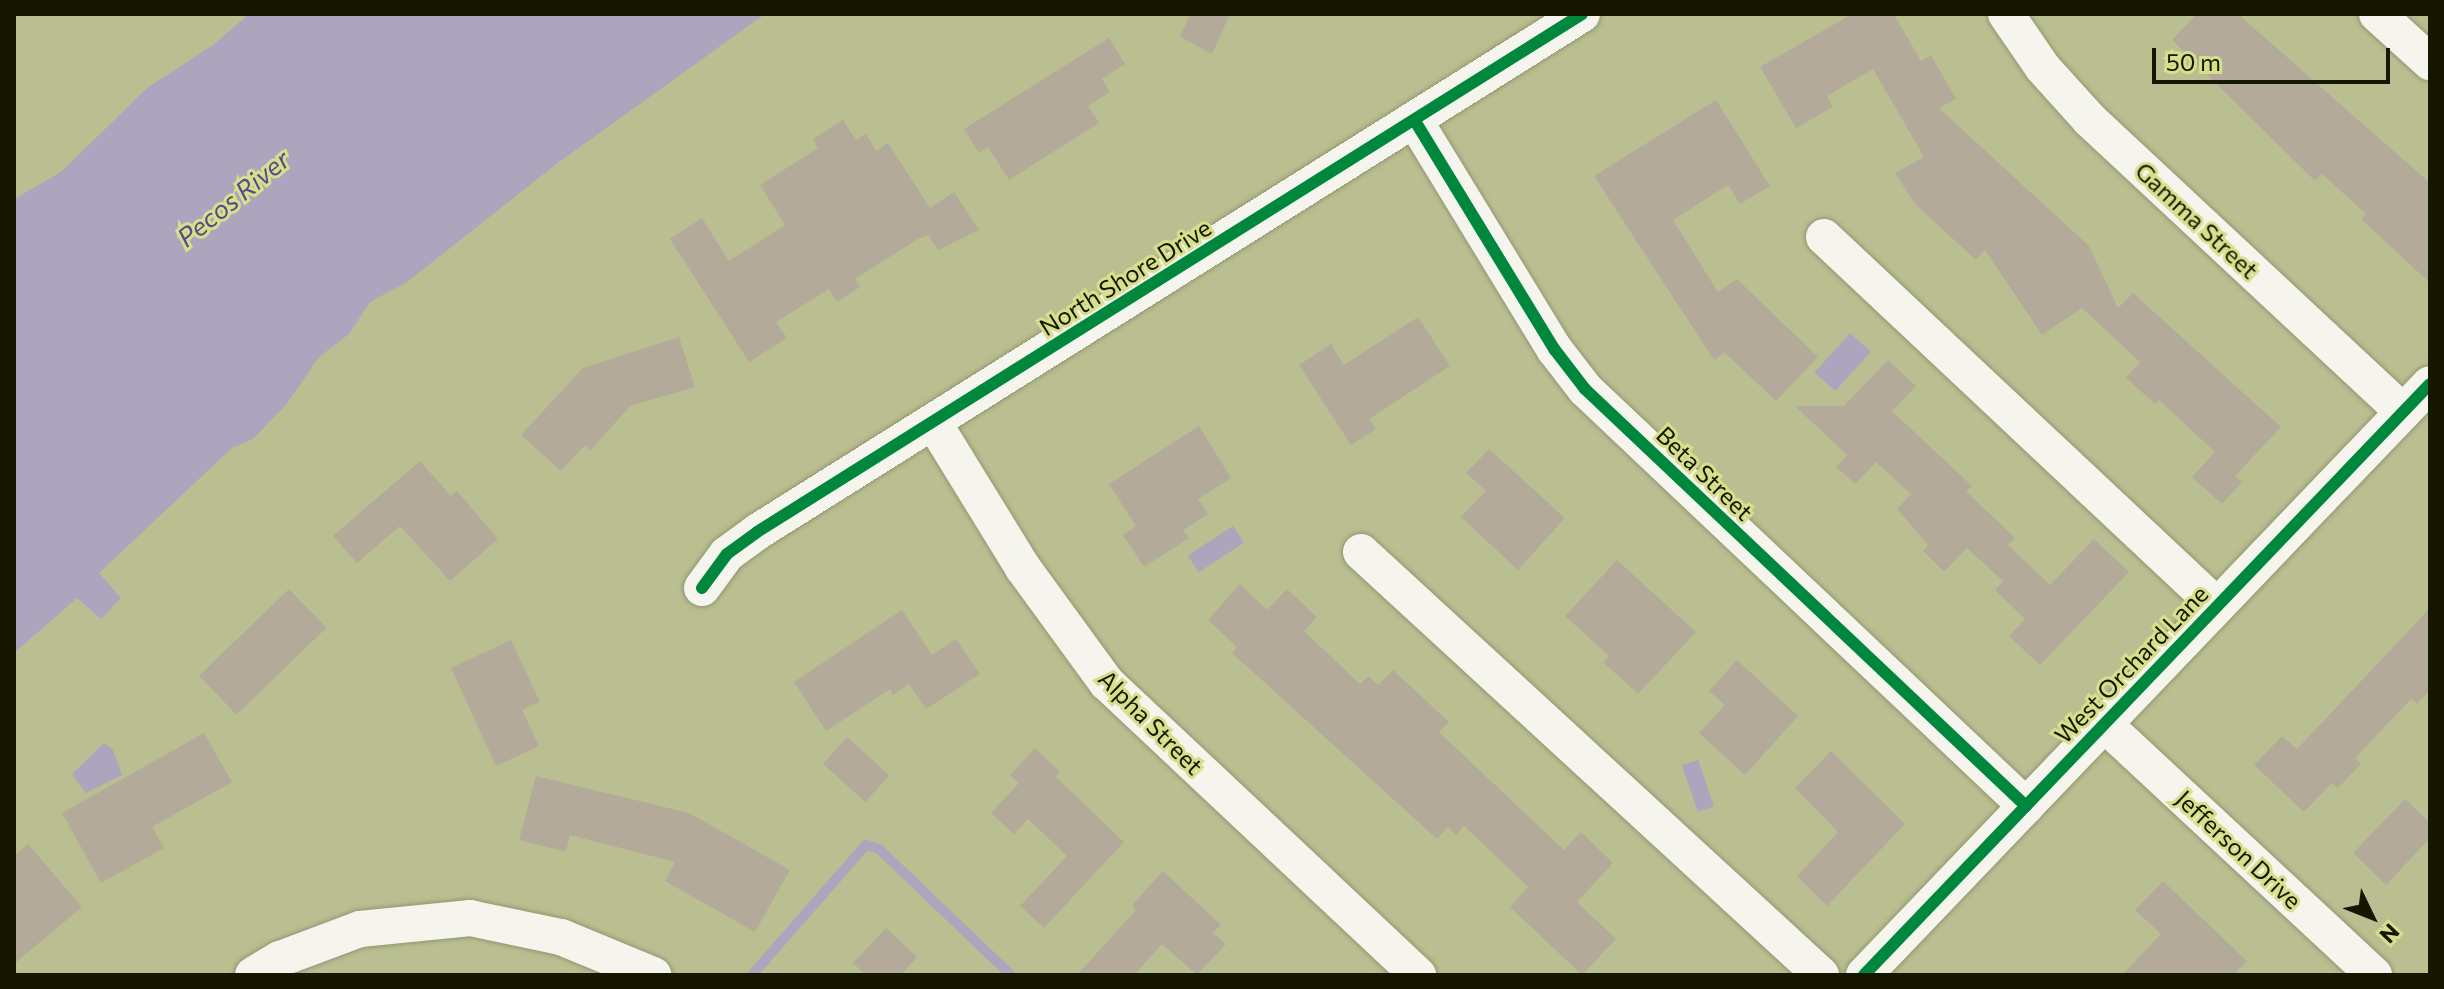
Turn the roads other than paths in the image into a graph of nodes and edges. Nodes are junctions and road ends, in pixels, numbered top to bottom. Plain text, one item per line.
1 (1582, 14) edge
2 (2006, 14) edge
3 (2377, 14) edge
4 (2430, 62) edge
5 (1415, 121) junction
6 (1824, 237) dead end
7 (2430, 384) edge
8 (2403, 412) junction
9 (935, 425) junction
10 (1361, 552) dead end
11 (702, 588) dead end
12 (2217, 606) junction
13 (2103, 723) junction
14 (2026, 806) junction
15 (253, 975) edge
16 (653, 975) edge
17 (1418, 975) edge
18 (1821, 975) edge
19 (1864, 975) edge
20 (2374, 975) edge

1 - 5 street, North Shore Drive
2 - 8 street, Gamma Street
3 - 4 street
5 - 9 street, North Shore Drive
5 - 14 street, Beta Street
6 - 12 street
7 - 8 street, West Orchard Lane
8 - 12 street, West Orchard Lane
9 - 11 street, North Shore Drive
9 - 17 street, Alpha Street
10 - 18 street
12 - 13 street, West Orchard Lane
13 - 14 street, West Orchard Lane
13 - 20 street, Jefferson Drive
14 - 19 street, West Orchard Lane
15 - 16 street

